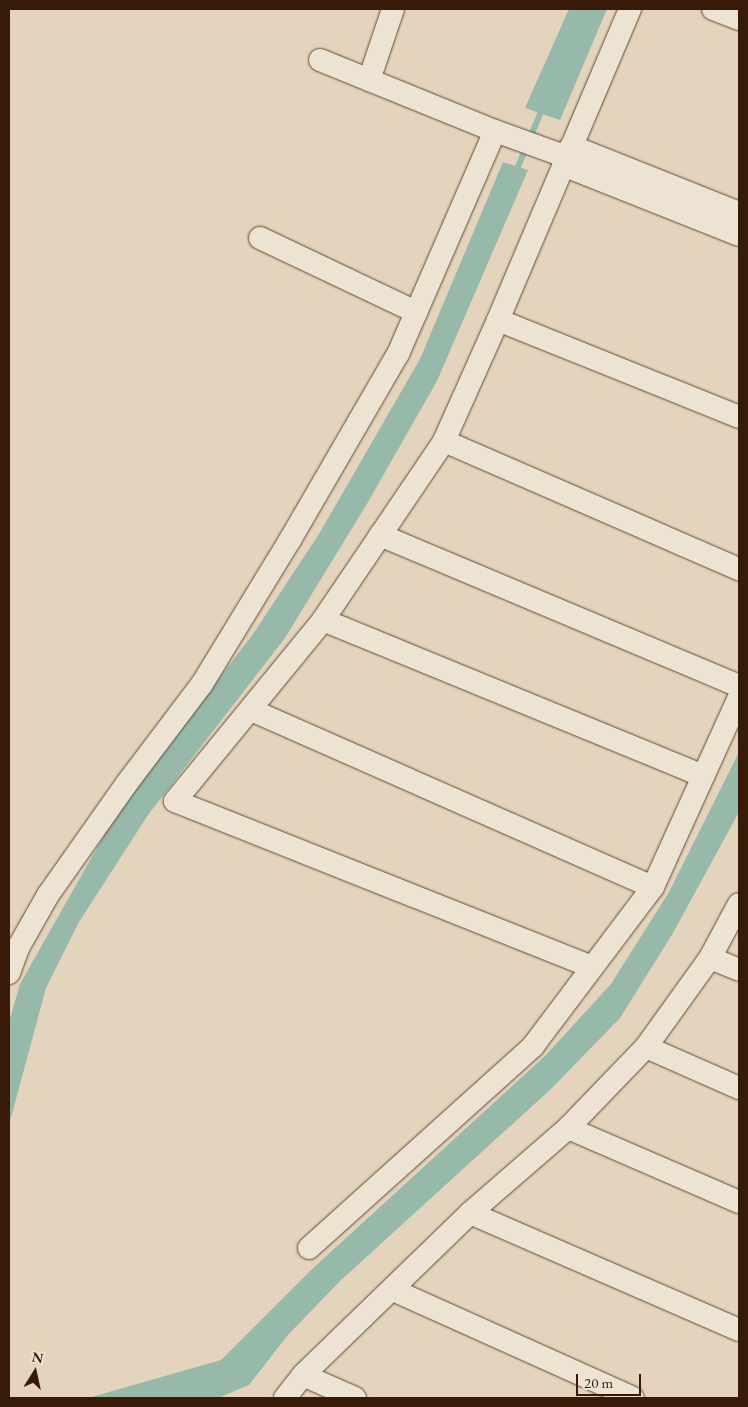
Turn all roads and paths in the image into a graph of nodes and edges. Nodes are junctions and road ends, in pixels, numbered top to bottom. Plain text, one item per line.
1 (393, 9) edge
2 (630, 9) edge
3 (713, 9) edge
4 (739, 19) edge
5 (320, 60) dead end
6 (369, 80) junction
7 (503, 134) junction
8 (567, 156) junction
9 (739, 213) edge
10 (739, 235) edge
11 (260, 238) dead end
12 (416, 312) junction
13 (498, 320) junction
14 (739, 417) edge
15 (444, 442) junction
16 (380, 535) junction
17 (739, 569) edge
18 (323, 620) junction
19 (739, 686) edge
20 (739, 696) edge
21 (251, 710) junction
22 (703, 776) junction
23 (653, 887) junction
24 (739, 904) edge
25 (710, 958) junction
26 (592, 967) junction
27 (739, 970) edge
28 (9, 973) edge
29 (646, 1047) junction
30 (739, 1088) edge
31 (568, 1128) junction
32 (739, 1202) edge
33 (470, 1213) junction
34 (309, 1248) dead end
35 (392, 1290) junction
36 (739, 1330) edge
37 (303, 1375) junction
38 (268, 1398) edge
39 (285, 1398) edge
40 (355, 1398) edge
41 (633, 1398) edge

1 - 6 street
2 - 8 street
3 - 4 street
5 - 6 street
6 - 7 street
7 - 8 street
7 - 12 street
8 - 9 street
8 - 10 street
8 - 13 street
11 - 12 street
12 - 28 street
13 - 14 street
13 - 15 street
15 - 16 street
15 - 17 street
16 - 18 street
16 - 19 street
18 - 21 street
18 - 22 street
20 - 22 street
21 - 23 street
21 - 26 street
22 - 23 street
23 - 26 street
24 - 25 street
25 - 27 street
25 - 29 street
26 - 34 street
29 - 30 street
29 - 31 street
31 - 32 street
31 - 33 street
33 - 35 street
33 - 36 street
35 - 37 street
35 - 41 street
37 - 38 street
37 - 39 street
37 - 40 street

